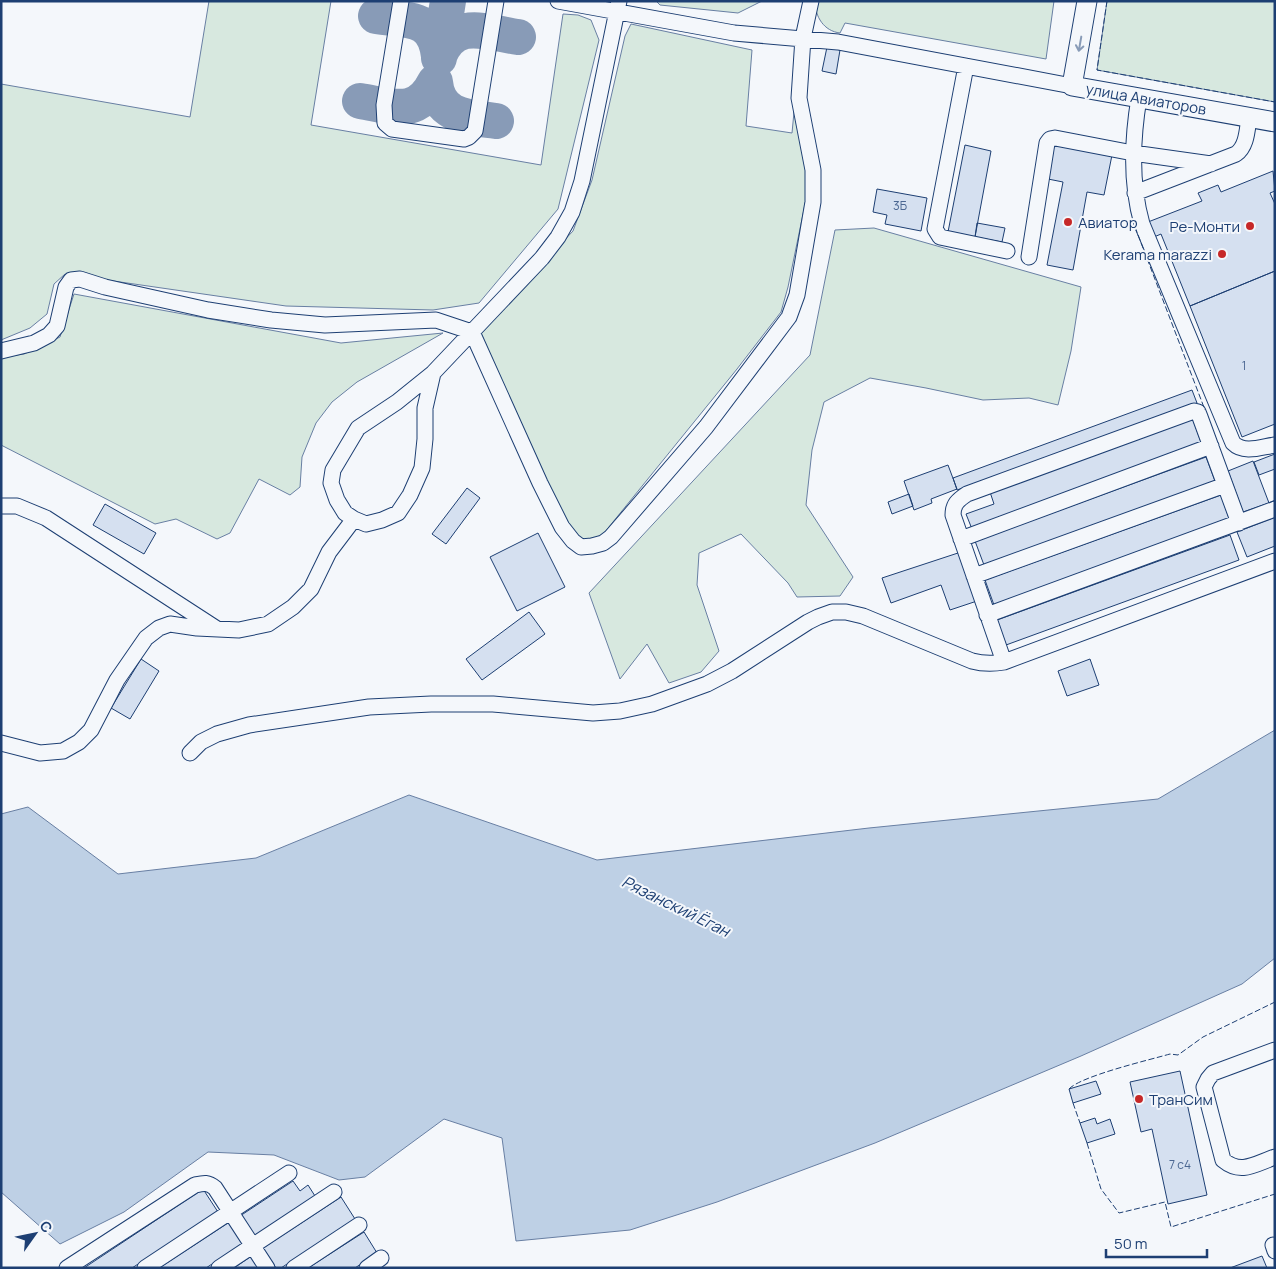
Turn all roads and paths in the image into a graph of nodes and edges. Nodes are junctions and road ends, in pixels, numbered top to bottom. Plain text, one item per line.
1 (401, 1) edge
2 (496, 1) edge
3 (558, 1) edge
4 (811, 1) edge
5 (1087, 1) edge
6 (618, 6) edge
7 (803, 38) junction
8 (966, 66) junction
9 (1072, 86) junction
10 (1139, 98) junction
11 (1249, 118) junction
12 (1275, 122) edge
13 (1133, 153) junction
14 (1211, 164) junction
15 (1135, 193) junction
16 (1007, 251) dead end
17 (1029, 257) dead end
18 (472, 332) junction
19 (1, 350) edge
20 (433, 373) junction
21 (1275, 445) edge
22 (1211, 446) junction
23 (1226, 485) junction
24 (1, 506) edge
25 (1275, 509) edge
26 (354, 519) junction
27 (1240, 523) junction
28 (961, 539) junction
29 (1275, 561) edge
30 (974, 576) junction
31 (987, 615) junction
32 (217, 629) junction
33 (1004, 662) junction
34 (1, 743) edge
35 (190, 753) dead end
36 (1275, 1050) edge
37 (1275, 1157) edge
38 (289, 1173) dead end
39 (334, 1192) dead end
40 (230, 1212) junction
41 (359, 1225) dead end
42 (252, 1246) junction
43 (381, 1258) dead end
44 (67, 1268) edge
45 (144, 1268) edge
46 (219, 1268) edge
47 (267, 1268) edge
48 (294, 1268) edge
49 (367, 1268) edge

1 - 2 street
3 - 6 street
4 - 7 street
5 -> 9 main road, улица Авиаторов
6 - 7 street
6 - 18 street
7 - 8 street
7 - 18 street
8 - 9 street
8 - 16 street
9 - 10 main road, улица Авиаторов
10 - 11 main road, улица Авиаторов
10 - 13 street
11 - 12 main road, улица Авиаторов
11 - 14 street
13 - 14 street
13 - 15 street
13 - 17 street
14 - 15 street
15 - 21 street
18 - 19 street
18 - 20 street
20 - 26 street
20 - 26 street
22 - 23 street
22 - 28 street
22 - 28 street
23 - 27 street
23 - 30 street
24 - 32 street
25 - 27 street
26 - 32 street
27 - 31 street
28 - 30 street
29 - 33 street
30 - 31 street
31 - 33 street
32 - 34 street
33 - 35 street
36 - 37 street
38 - 40 street
39 - 42 street
40 - 42 street
40 - 44 street
40 - 45 street
41 - 48 street
42 - 46 street
42 - 47 street
43 - 49 street

